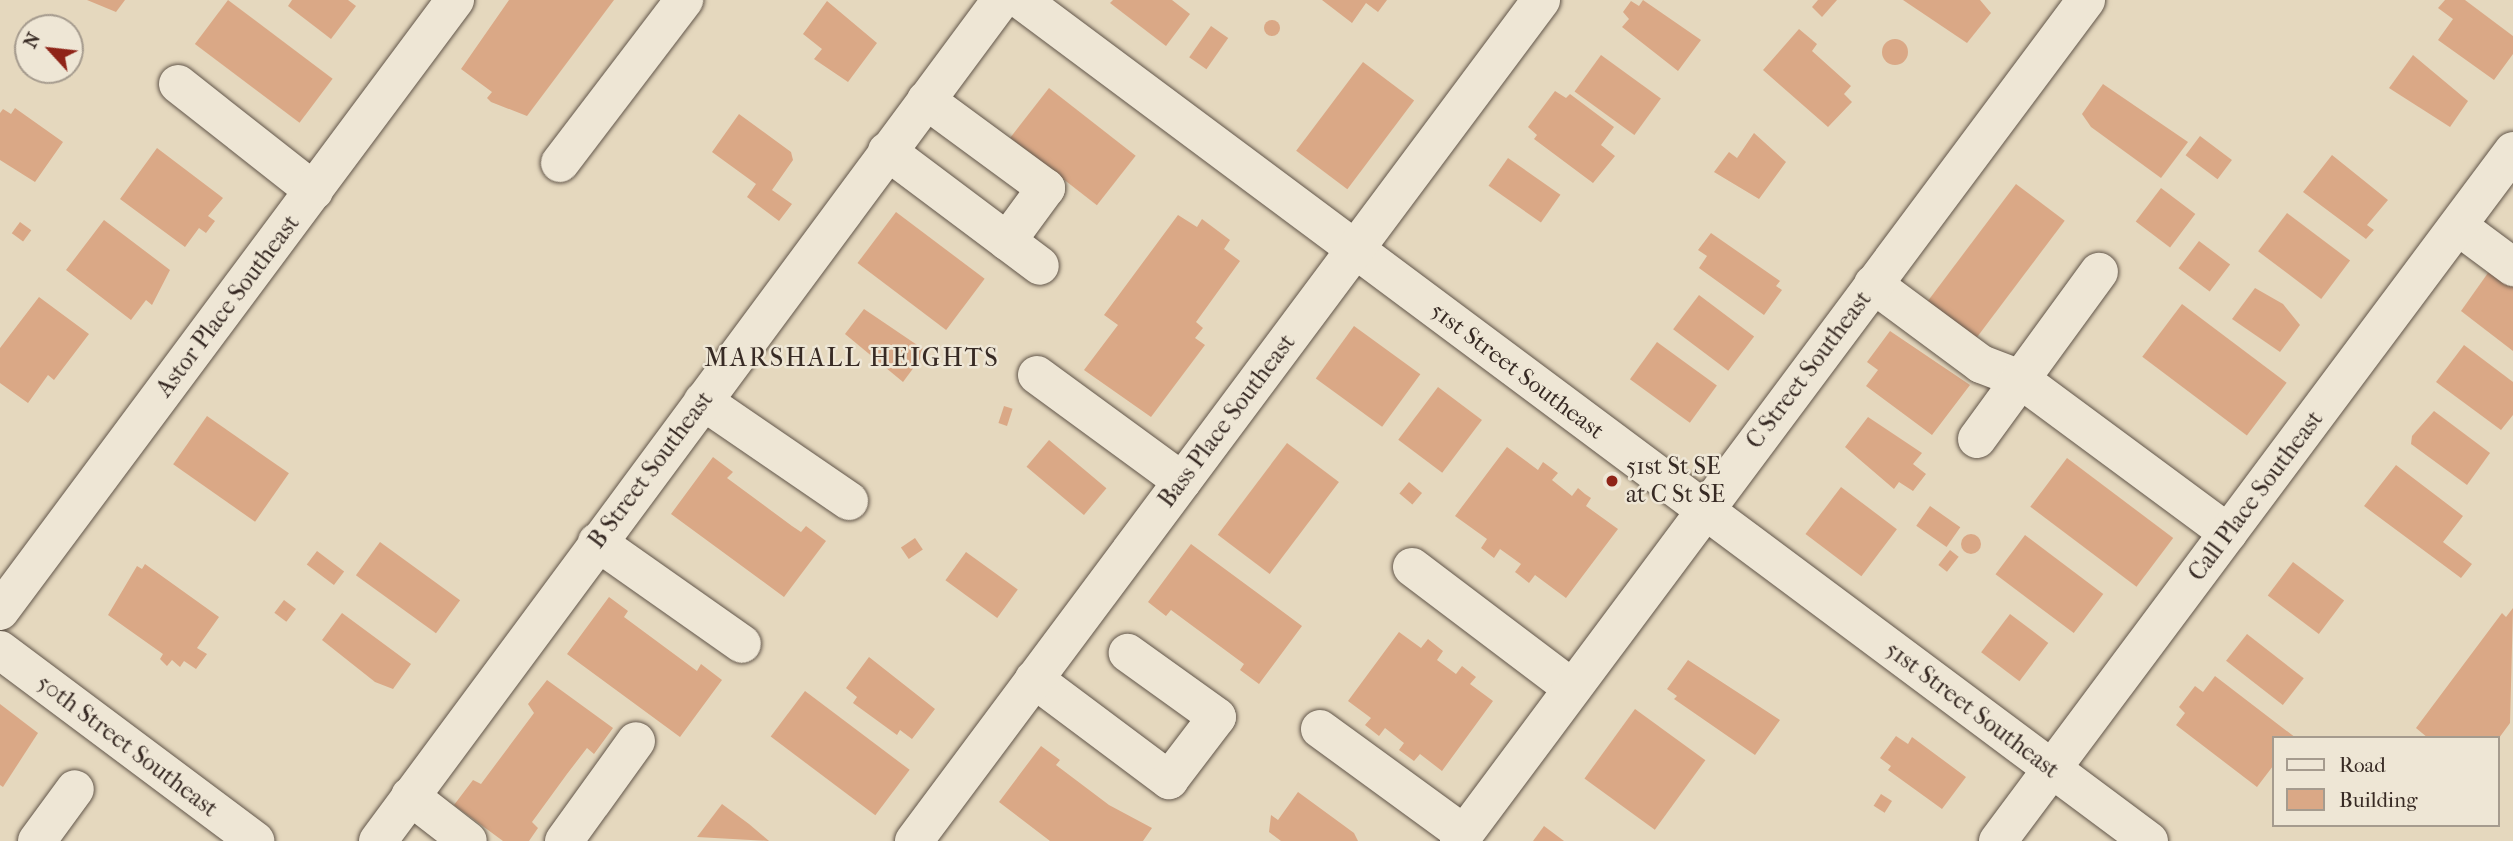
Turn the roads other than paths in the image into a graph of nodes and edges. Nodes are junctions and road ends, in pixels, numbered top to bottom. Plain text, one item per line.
1 (455, 0) edge
2 (684, 0) edge
3 (1001, 0) edge
4 (1021, 0) edge
5 (1541, 0) edge
6 (2086, 0) edge
7 (178, 84) dead end
8 (926, 100) junction
9 (887, 151) junction
10 (2513, 151) edge
11 (560, 163) dead end
12 (314, 191) junction
13 (2458, 226) junction
14 (1007, 241) junction
15 (1355, 249) junction
16 (1040, 266) dead end
17 (2513, 267) edge
18 (2099, 272) dead end
19 (1873, 284) junction
20 (1037, 375) dead end
21 (2020, 379) junction
22 (703, 401) junction
23 (1977, 439) dead end
24 (1182, 481) junction
25 (849, 501) dead end
26 (1703, 510) junction
27 (2228, 533) junction
28 (597, 542) junction
29 (1412, 567) dead end
30 (0, 611) edge
31 (742, 645) dead end
32 (0, 650) edge
33 (1128, 653) dead end
34 (1034, 679) junction
35 (1572, 688) junction
36 (1320, 729) dead end
37 (636, 741) dead end
38 (2051, 768) junction
39 (75, 789) dead end
40 (410, 796) junction
41 (1461, 838) edge
42 (37, 841) edge
43 (255, 841) edge
44 (378, 841) edge
45 (468, 841) edge
46 (564, 841) edge
47 (914, 841) edge
48 (1998, 841) edge
49 (2149, 841) edge

1 - 12 street, Astor Place Southeast
2 - 11 street
3 - 8 street, B Street Southeast
4 - 15 street, 51st Street Southeast
5 - 15 street, Bass Place Southeast
6 - 19 street, C Street Southeast
7 - 12 street
8 - 9 street, B Street Southeast
8 - 14 street
9 - 14 street
9 - 22 street, B Street Southeast
10 - 13 street, Call Place Southeast
12 - 30 street, Astor Place Southeast
13 - 17 street
13 - 27 street, Call Place Southeast
14 - 16 street
15 - 24 street, Bass Place Southeast
15 - 26 street, 51st Street Southeast
18 - 21 street
19 - 21 street
19 - 26 street, C Street Southeast
20 - 24 street
21 - 23 street
21 - 27 street
22 - 25 street
22 - 28 street, B Street Southeast
24 - 34 street, Bass Place Southeast
26 - 35 street, C Street Southeast
26 - 38 street, 51st Street Southeast
27 - 38 street, Call Place Southeast
28 - 31 street
28 - 40 street, B Street Southeast
29 - 35 street
32 - 43 street, 50th Street Southeast
33 - 34 street
34 - 47 street, Bass Place Southeast
35 - 41 street, C Street Southeast
36 - 41 street
37 - 46 street
38 - 48 street, Call Place Southeast
38 - 49 street, 51st Street Southeast
39 - 42 street
40 - 44 street, B Street Southeast
40 - 45 street

